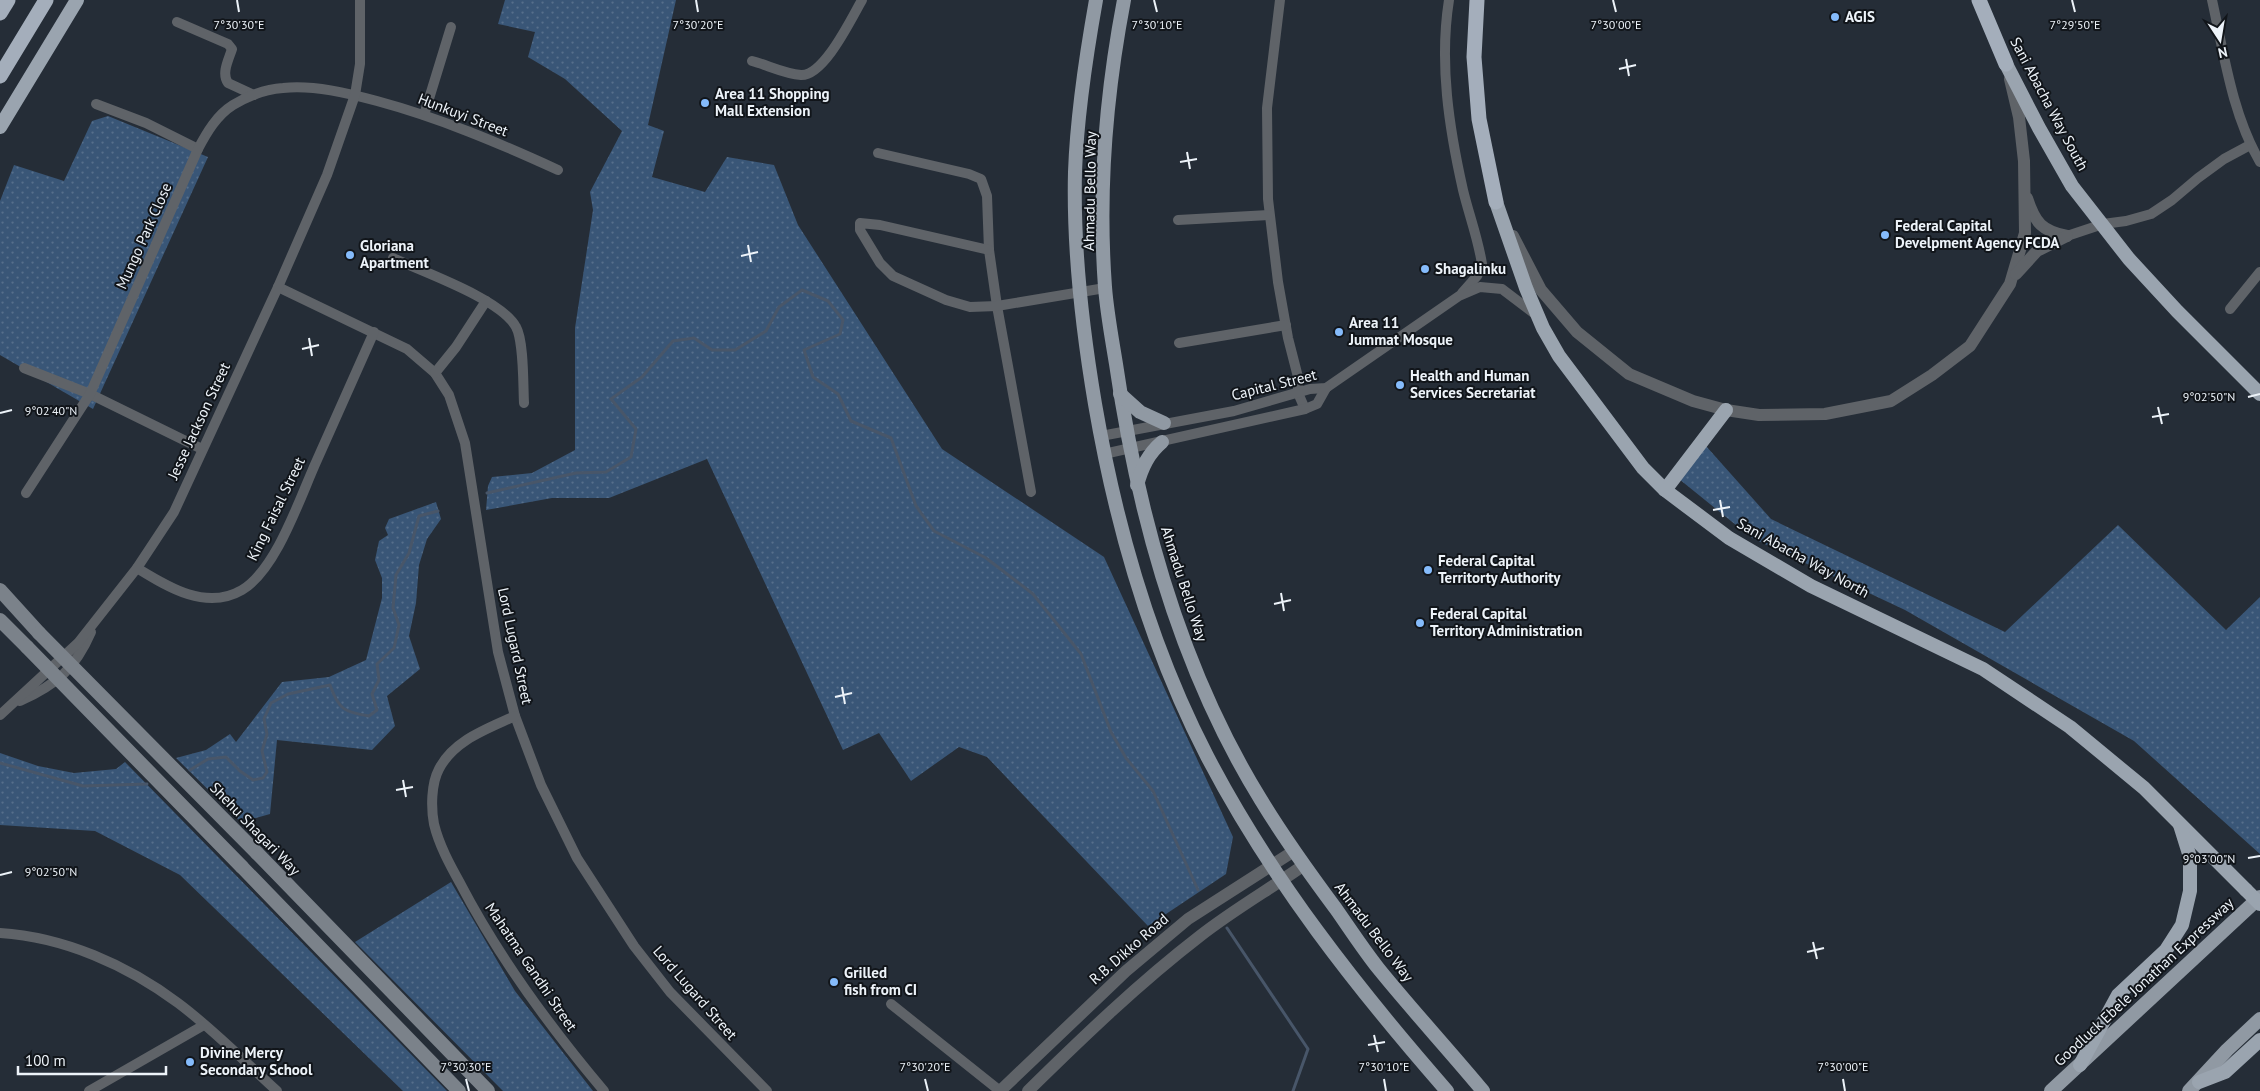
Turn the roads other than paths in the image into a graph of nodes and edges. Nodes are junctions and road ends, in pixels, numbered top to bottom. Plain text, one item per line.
1 (8, 0) edge
2 (46, 0) edge
3 (77, 0) edge
4 (360, 0) edge
5 (862, 0) edge
6 (1096, 0) edge
7 (1124, 0) edge
8 (1280, 0) edge
9 (1449, 0) edge
10 (1477, 0) edge
11 (1979, 0) edge
12 (2212, 0) edge
13 (0, 13) edge
14 (177, 22) dead end
15 (451, 27) dead end
16 (752, 61) dead end
17 (2006, 64) junction
18 (0, 76) edge
19 (254, 94) junction
20 (355, 95) junction
21 (96, 104) dead end
22 (424, 115) junction
23 (0, 127) edge
24 (2250, 145) junction
25 (198, 149) junction
26 (878, 153) dead end
27 (2260, 162) edge
28 (558, 170) dead end
29 (2024, 190) junction
30 (1496, 202) junction
31 (1270, 215) junction
32 (1178, 220) dead end
33 (2103, 224) junction
34 (2067, 236) junction
35 (989, 250) junction
36 (393, 258) dead end
37 (2260, 272) edge
38 (2010, 284) junction
39 (278, 287) junction
40 (1105, 288) junction
41 (1078, 291) junction
42 (1459, 296) junction
43 (486, 301) junction
44 (997, 306) junction
45 (2230, 309) dead end
46 (1539, 317) junction
47 (1286, 325) junction
48 (374, 332) junction
49 (1179, 344) dead end
50 (24, 368) dead end
51 (435, 373) junction
52 (1298, 377) junction
53 (1326, 388) junction
54 (1310, 389) junction
55 (1298, 393) junction
56 (90, 394) junction
57 (1120, 394) junction
58 (2260, 394) edge
59 (524, 402) dead end
60 (1317, 404) junction
61 (1305, 409) junction
62 (1726, 410) junction
63 (1164, 423) junction
64 (1126, 431) junction
65 (1101, 436) junction
66 (1162, 442) junction
67 (202, 449) junction
68 (1129, 449) junction
69 (1104, 454) junction
70 (1137, 486) junction
71 (1665, 490) junction
72 (1032, 492) dead end
73 (26, 493) dead end
74 (137, 568) junction
75 (0, 590) edge
76 (0, 620) edge
77 (0, 715) edge
78 (515, 716) junction
79 (2179, 822) junction
80 (1294, 851) junction
81 (1271, 865) junction
82 (1304, 865) junction
83 (1282, 881) junction
84 (2260, 897) edge
85 (2260, 904) edge
86 (0, 933) edge
87 (892, 1004) dead end
88 (2260, 1019) edge
89 (204, 1025) junction
90 (2256, 1044) edge
91 (2080, 1064) junction
92 (2194, 1087) edge
93 (89, 1091) edge
94 (277, 1091) edge
95 (458, 1091) edge
96 (488, 1091) edge
97 (604, 1091) edge
98 (767, 1091) edge
99 (1000, 1091) edge
100 (1028, 1091) edge
101 (1447, 1091) edge
102 (1484, 1091) edge
103 (2051, 1091) edge

1 - 13 highway
2 - 18 highway
3 - 23 highway
4 - 20 street, Jesse Jackson Street
5 - 16 street
6 - 41 main road, Ahmadu Bello Way
7 - 40 main road, Ahmadu Bello Way
8 - 31 street
9 - 42 street, Capital Street
10 - 30 highway, Sani Abacha Way North
11 - 17 highway, Sani Abacha Way South
12 - 24 street
14 - 19 street
15 - 22 street
17 - 29 street
17 - 33 highway, Sani Abacha Way South
19 - 20 street, Mungo Park Close
19 - 25 street, Mungo Park Close
20 - 22 street, Hunkuyi Street
20 - 39 street, Jesse Jackson Street
21 - 25 street
22 - 28 street, Hunkuyi Street
24 - 27 street
24 - 33 street
25 - 56 street, Mungo Park Close
26 - 35 street
29 - 34 street
29 - 38 street
30 - 46 highway, Sani Abacha Way North
30 - 62 street
31 - 32 street
31 - 47 street
33 - 34 street
33 - 58 highway, Sani Abacha Way South
34 - 38 street
35 - 44 street
35 - 44 street
36 - 43 street
37 - 45 street
38 - 62 street
39 - 48 street, Lord Lugard Street
39 - 67 street, Jesse Jackson Street
40 - 41 street
40 - 57 main road, Ahmadu Bello Way
41 - 44 street
41 - 65 main road, Ahmadu Bello Way
42 - 46 street, Capital Street
42 - 53 street, Capital Street
43 - 51 street
43 - 59 street
44 - 72 street
46 - 71 highway, Sani Abacha Way North
47 - 49 street
47 - 52 street
48 - 51 street, Lord Lugard Street
48 - 74 street, King Faisal Street
50 - 56 street
51 - 78 street, Lord Lugard Street
52 - 54 street
52 - 55 street
53 - 54 street, Capital Street
53 - 60 street
54 - 55 street, Capital Street
54 - 60 street
55 - 61 street
55 - 63 street, Capital Street
56 - 67 street
56 - 73 street, Mungo Park Close
57 - 63 main road
57 - 64 main road, Ahmadu Bello Way
60 - 61 street
61 - 66 street
62 - 71 highway
63 - 64 street, Capital Street
64 - 65 street, Capital Street
64 - 68 main road, Ahmadu Bello Way
65 - 69 main road, Ahmadu Bello Way
66 - 68 street
66 - 70 main road
67 - 74 street, Jesse Jackson Street
68 - 69 street
68 - 70 main road, Ahmadu Bello Way
69 - 81 main road, Ahmadu Bello Way
70 - 80 main road, Ahmadu Bello Way
71 - 79 highway, Sani Abacha Way North
74 - 77 street, Jesse Jackson Street
75 - 96 main road, Shehu Shagari Way, bridge
76 - 95 main road, bridge
78 - 97 street, Mahatma Gandhi Street
78 - 98 street, Lord Lugard Street
79 - 85 highway, Sani Abacha Way North, bridge
79 - 91 highway
80 - 81 street, R.B. Dikko Road
80 - 82 main road, Ahmadu Bello Way
81 - 83 main road, Ahmadu Bello Way
81 - 99 street, R.B. Dikko Road
82 - 83 street
82 - 102 main road, Ahmadu Bello Way
83 - 100 street
83 - 101 main road, Ahmadu Bello Way
84 - 91 main road, Goodluck Ebele Jonathan Expressway
86 - 89 street
87 - 99 street
88 - 92 main road
89 - 93 street
89 - 94 street
90 - 92 highway
91 - 103 main road, Goodluck Ebele Jonathan Expressway

